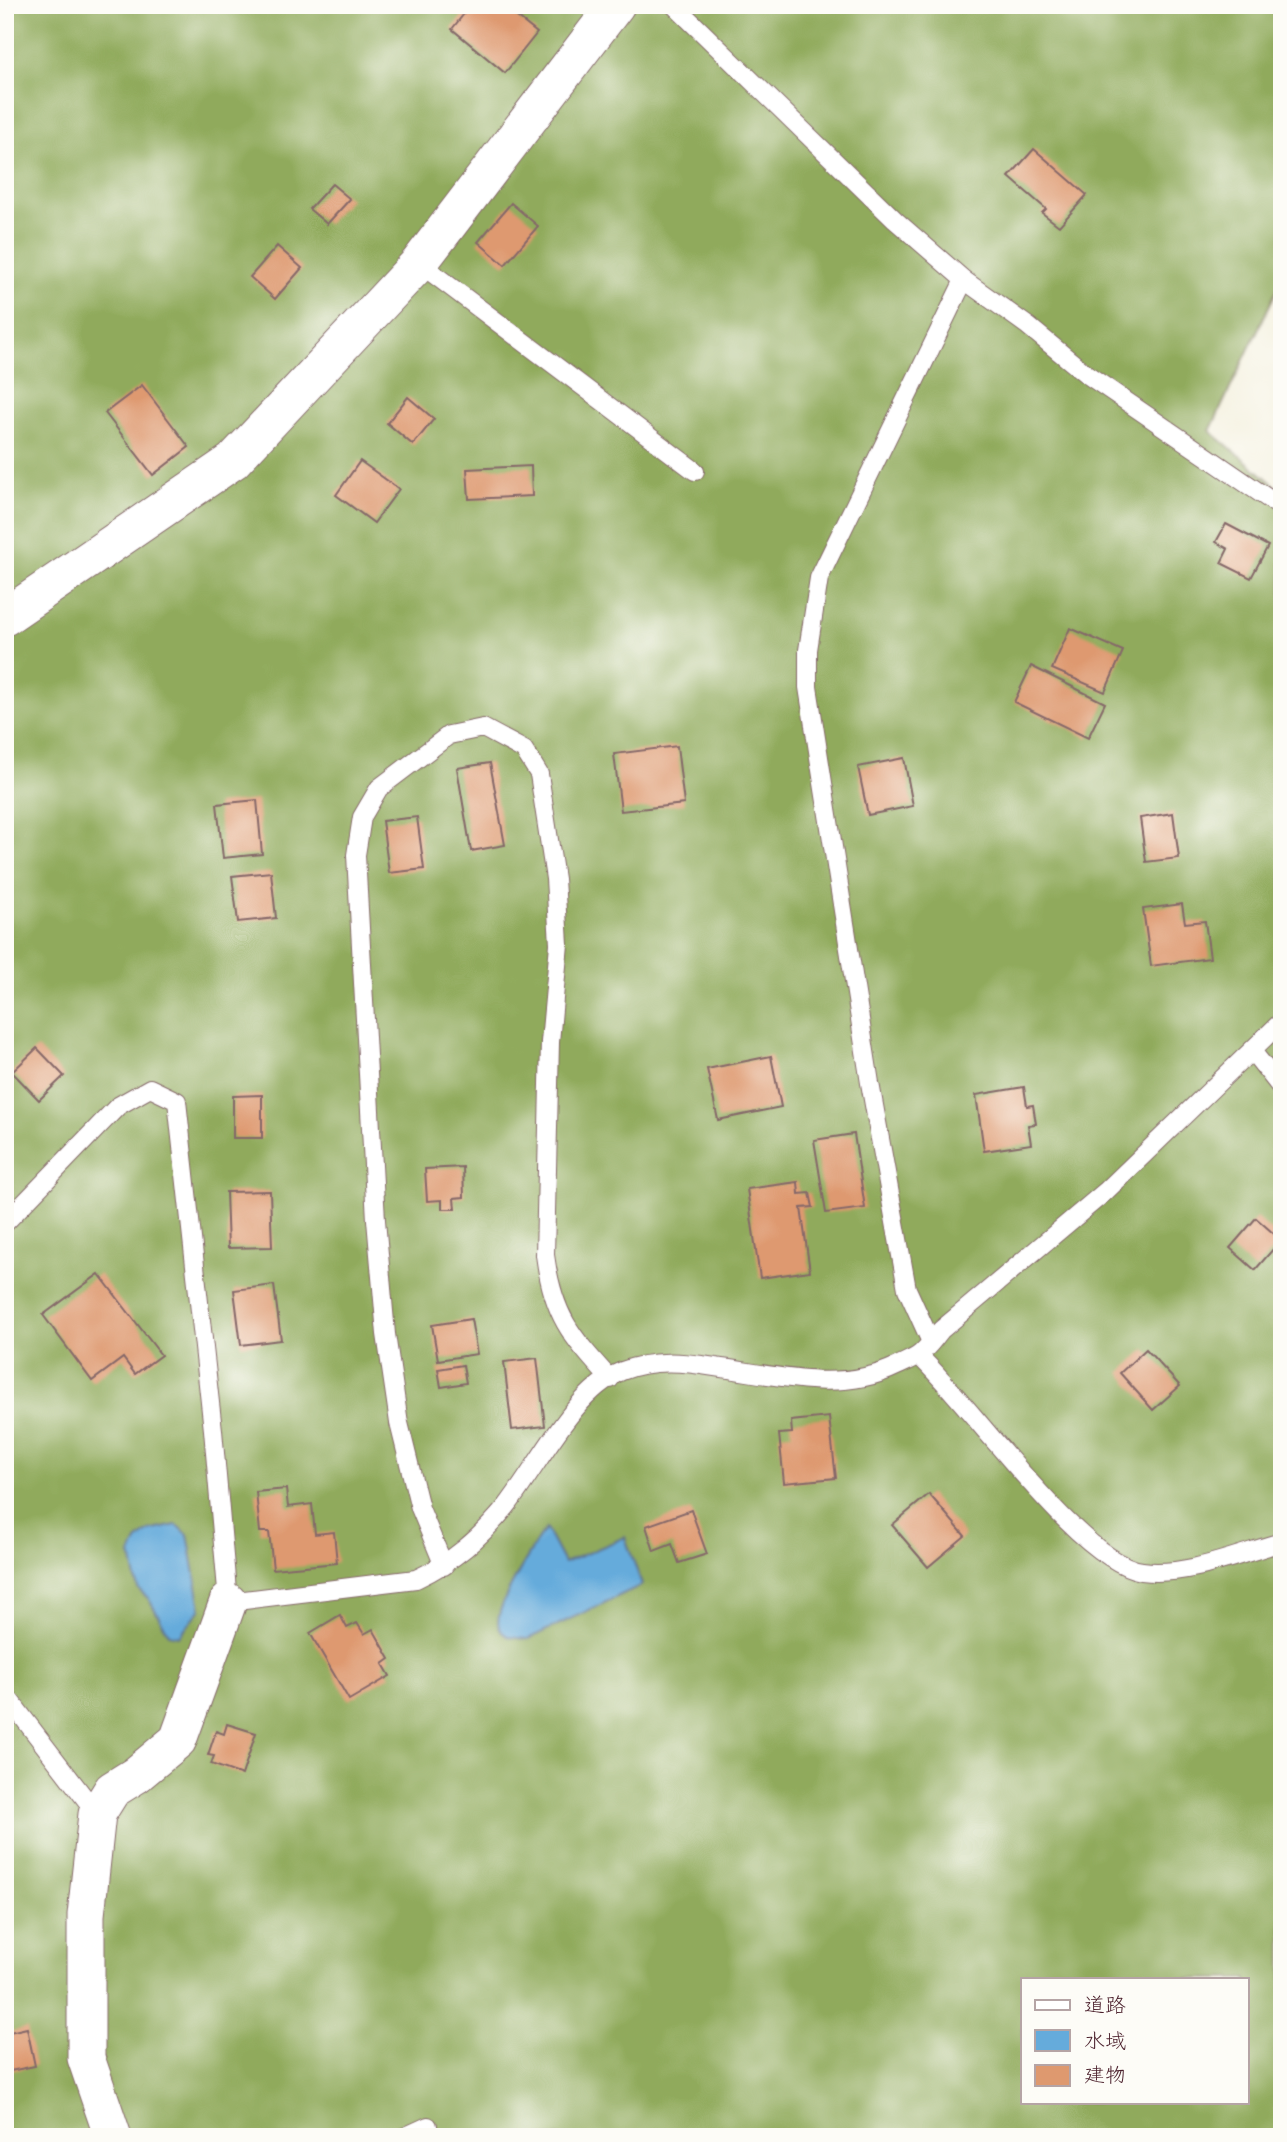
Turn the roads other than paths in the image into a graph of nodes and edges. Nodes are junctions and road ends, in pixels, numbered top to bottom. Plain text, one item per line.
1 (616, 5) edge
2 (674, 5) edge
3 (419, 263) junction
4 (964, 280) junction
5 (695, 471) dead end
6 (1282, 508) edge
7 (5, 617) edge
8 (1282, 1021) edge
9 (1252, 1051) junction
10 (1282, 1089) edge
11 (5, 1223) edge
12 (925, 1349) junction
13 (610, 1379) junction
14 (1282, 1542) edge
15 (444, 1566) junction
16 (228, 1602) junction
17 (5, 1694) edge
18 (97, 1814) junction
19 (428, 2126) dead end
20 (113, 2137) edge
21 (404, 2137) edge

1 - 3 street
2 - 4 lane
3 - 5 lane
3 - 7 street
4 - 6 lane
4 - 12 lane
8 - 9 lane
9 - 10 lane
9 - 12 lane
11 - 16 lane
12 - 13 lane
12 - 14 lane
13 - 15 lane
13 - 15 lane
15 - 16 lane
16 - 18 street
17 - 18 lane
18 - 20 street
19 - 21 lane

